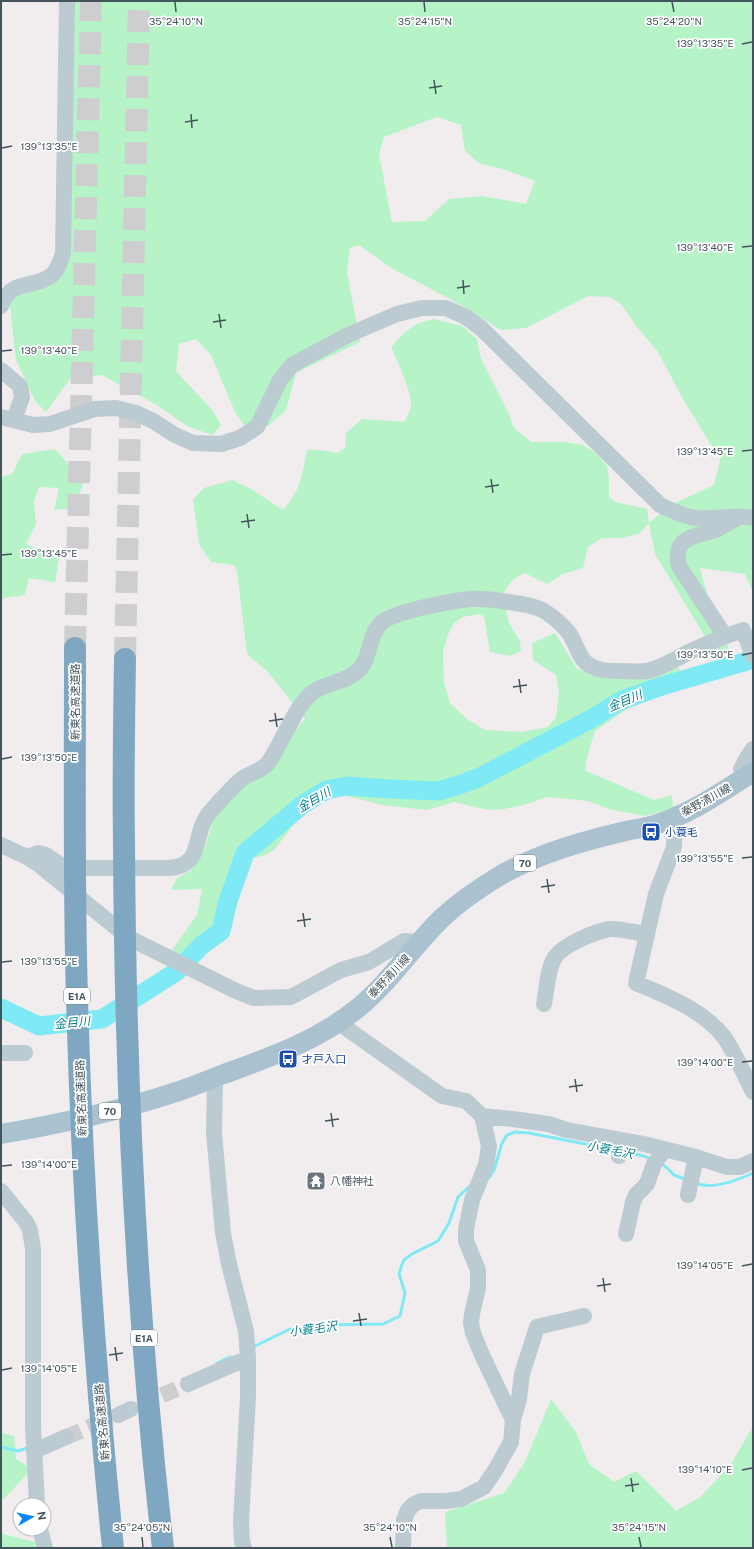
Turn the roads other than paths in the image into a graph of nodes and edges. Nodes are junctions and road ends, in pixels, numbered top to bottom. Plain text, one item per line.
1 (67, 1) edge
2 (1, 306) edge
3 (1, 370) edge
4 (8, 418) edge
5 (747, 517) edge
6 (725, 636) junction
7 (76, 648) tunnel mouth
8 (753, 656) edge
9 (125, 659) tunnel mouth
10 (753, 749) edge
11 (749, 775) edge
12 (674, 818) junction
13 (1, 845) edge
14 (27, 857) junction
15 (646, 934) junction
16 (420, 942) junction
17 (544, 1004) dead end
18 (339, 1023) junction
19 (1, 1052) edge
20 (25, 1053) dead end
21 (215, 1077) junction
22 (753, 1092) edge
23 (482, 1116) junction
24 (1, 1134) edge
25 (660, 1156) junction
26 (696, 1157) junction
27 (752, 1159) edge
28 (1, 1191) edge
29 (688, 1191) dead end
30 (626, 1234) dead end
31 (584, 1316) dead end
32 (248, 1358) junction
33 (188, 1384) tunnel mouth
34 (513, 1420) junction
35 (66, 1437) tunnel mouth
36 (34, 1451) junction
37 (37, 1497) edge
38 (42, 1537) edge
39 (45, 1548) edge
40 (113, 1548) edge
41 (163, 1548) edge
42 (244, 1548) edge
43 (403, 1548) edge

1 - 2 street
3 - 4 street
4 - 5 street
5 - 6 street
6 - 8 street
6 - 14 street
7 - 40 highway, 新東名高速道路 / E1A
9 - 41 highway, E1A
10 - 11 street
11 - 12 main road, 秦野清川線 / 70
12 - 15 street
12 - 16 main road, 秦野清川線 / 70
13 - 14 street
14 - 16 street
15 - 17 street
15 - 22 street
16 - 18 main road, 秦野清川線 / 70
18 - 21 main road, 秦野清川線 / 70
18 - 23 street
19 - 20 street
21 - 24 main road, 秦野清川線 / 70
21 - 32 street
23 - 25 street
23 - 34 street
25 - 26 street
25 - 30 street
26 - 27 street
26 - 29 street
28 - 36 street
31 - 34 street
32 - 33 street
32 - 42 street
34 - 43 street
35 - 36 street
36 - 37 street
38 - 39 street

